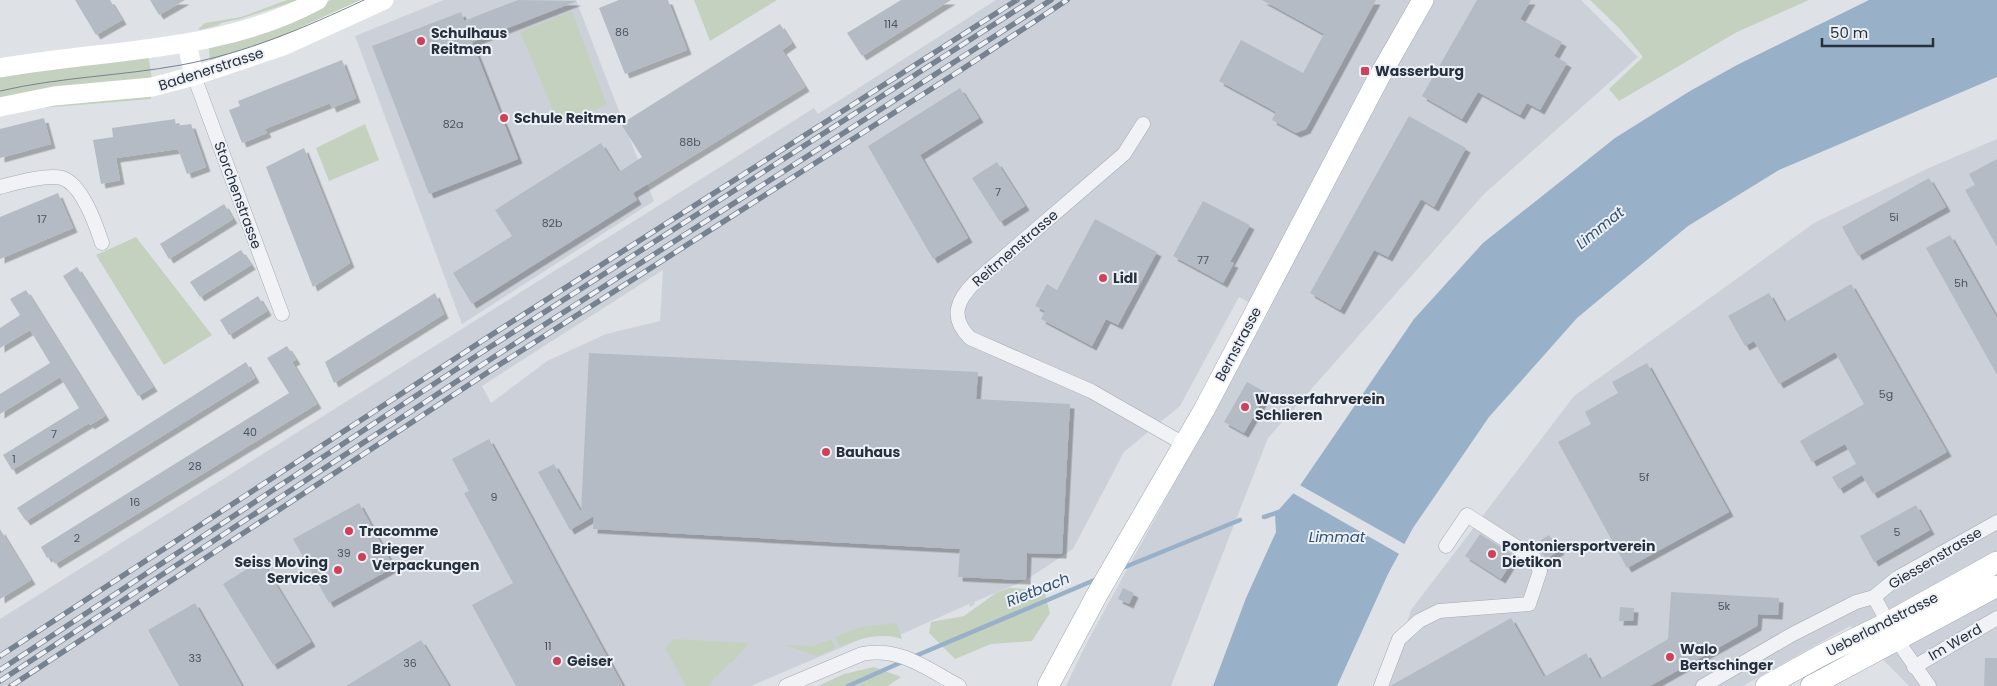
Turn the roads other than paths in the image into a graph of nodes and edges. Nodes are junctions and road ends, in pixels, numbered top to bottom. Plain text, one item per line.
1 (318, 0) edge
2 (384, 0) edge
3 (1423, 0) edge
4 (187, 43) junction
5 (0, 68) edge
6 (194, 76) junction
7 (0, 107) edge
8 (1143, 124) dead end
9 (0, 187) edge
10 (102, 243) dead end
11 (282, 314) dead end
12 (1184, 444) junction
13 (1997, 522) edge
14 (1446, 546) dead end
15 (1997, 562) edge
16 (1997, 586) edge
17 (1874, 596) junction
18 (1997, 618) edge
19 (1892, 631) junction
20 (1914, 667) junction
21 (786, 686) edge
22 (959, 686) edge
23 (1048, 686) edge
24 (1382, 686) edge
25 (1703, 686) edge
26 (1766, 686) edge
27 (1811, 686) edge
28 (1929, 686) edge

1 - 4 main road, Badenerstrasse
2 - 6 main road, Badenerstrasse
3 - 12 main road, Bernstrasse
4 - 5 main road, Badenerstrasse
4 - 6 main road
6 - 7 main road, Badenerstrasse
6 - 11 street, Storchenstrasse
8 - 12 street, Reitmenstrasse
9 - 10 street
12 - 23 main road, Bernstrasse
13 - 17 street, Giessenstrasse
14 - 24 street
15 - 19 main road, Ueberlandstrasse
16 - 19 main road, Ueberlandstrasse
17 - 19 street, Giessenstrasse
17 - 25 street, Giessenstrasse
18 - 20 street, Im Werd
19 - 20 street, Giessenstrasse
19 - 26 main road, Ueberlandstrasse
19 - 27 main road, Ueberlandstrasse
20 - 28 street, Giessenstrasse
21 - 22 street

